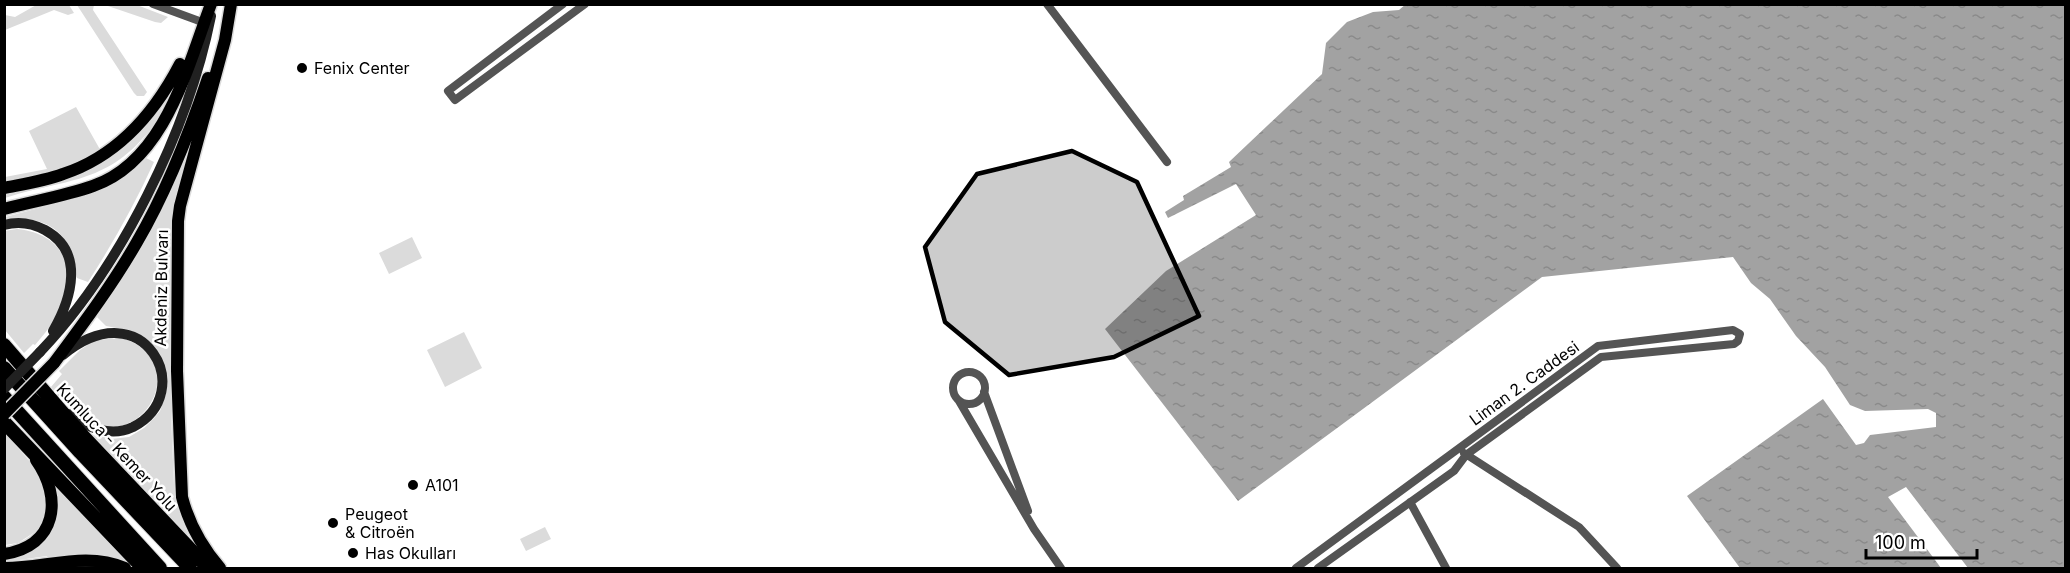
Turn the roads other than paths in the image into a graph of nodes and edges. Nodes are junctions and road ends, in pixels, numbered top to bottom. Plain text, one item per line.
1 (153, 4) edge
2 (211, 4) edge
3 (563, 4) edge
4 (585, 4) edge
5 (1047, 4) edge
6 (230, 7) edge
7 (202, 22) junction
8 (1167, 162) dead end
9 (4, 188) edge
10 (4, 208) edge
11 (4, 225) edge
12 (4, 345) edge
13 (40, 352) junction
14 (54, 363) junction
15 (4, 368) edge
16 (4, 389) edge
17 (984, 392) junction
18 (4, 397) edge
19 (959, 401) junction
20 (55, 405) junction
21 (4, 414) edge
22 (4, 422) edge
23 (21, 440) junction
24 (1456, 450) junction
25 (1467, 455) junction
26 (1393, 497) junction
27 (1410, 502) junction
28 (1402, 508) junction
29 (1034, 529) junction
30 (4, 554) edge
31 (5, 568) edge
32 (70, 568) edge
33 (104, 568) edge
34 (125, 568) edge
35 (143, 568) edge
36 (160, 568) edge
37 (190, 568) edge
38 (208, 568) edge
39 (220, 568) edge
40 (1061, 568) edge
41 (1296, 568) edge
42 (1318, 568) edge
43 (1446, 568) edge
44 (1617, 568) edge

1 - 7 street
2 - 7 main road
2 - 10 main road
2 - 13 street
3 - 4 street
5 - 8 street
6 - 14 main road
6 - 39 main road, Akdeniz Bulvarı
7 - 9 main road
11 - 13 street
12 - 20 highway, Kumluca - Kemer Yolu
13 - 16 street, bridge
14 - 20 street
14 - 21 main road, bridge
15 - 37 highway, Kumluca - Kemer Yolu
17 - 19 street
17 - 19 street
17 - 29 street
18 - 36 highway
19 - 29 street
20 - 38 highway, Kumluca - Kemer Yolu
22 - 23 highway
23 - 30 main road
23 - 35 highway
24 - 25 street
24 - 25 street, Liman 2. Caddesi
24 - 26 street, Liman 2. Caddesi
25 - 27 street, Liman 2. Caddesi
25 - 44 street
26 - 28 street
26 - 41 street, Liman 2. Caddesi
27 - 28 street, Liman 2. Caddesi
27 - 43 street
28 - 42 street, Liman 2. Caddesi
29 - 40 street
31 - 34 main road
32 - 33 street

